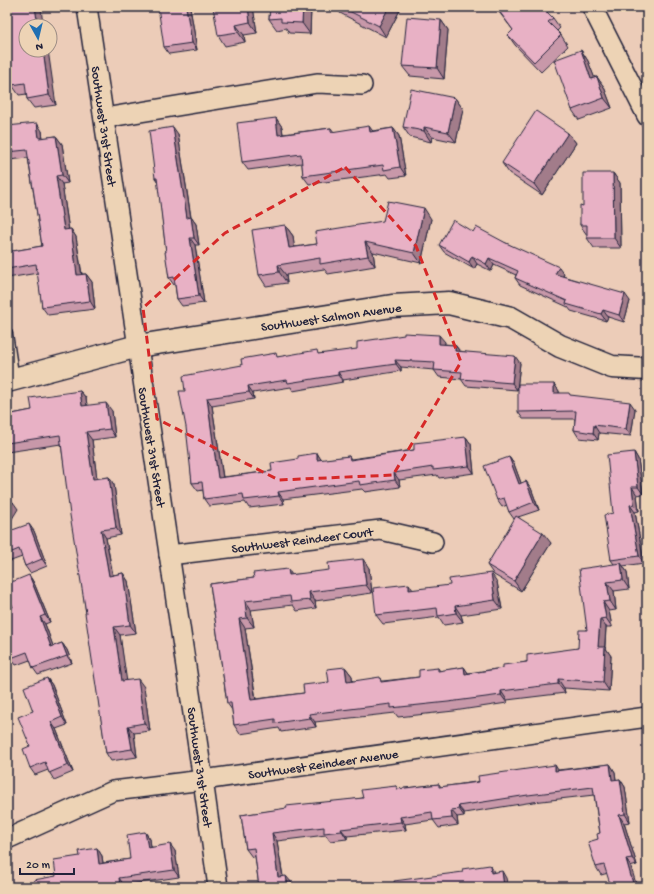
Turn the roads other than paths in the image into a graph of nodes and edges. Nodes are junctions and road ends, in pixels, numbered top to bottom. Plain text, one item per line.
1 (87, 7) edge
2 (592, 7) edge
3 (362, 85) dead end
4 (647, 116) edge
5 (104, 118) junction
6 (7, 334) edge
7 (138, 346) junction
8 (647, 369) edge
9 (10, 380) edge
10 (433, 542) dead end
11 (169, 554) junction
12 (647, 717) edge
13 (203, 780) junction
14 (7, 839) edge
15 (218, 887) edge

1 - 5 street, Southwest 31st Street
2 - 4 street
3 - 5 street
5 - 7 street, Southwest 31st Street
6 - 9 lane
7 - 8 street, Southwest Salmon Avenue
7 - 9 street, Southwest Salmon Avenue
7 - 11 street, Southwest 31st Street
10 - 11 street, Southwest Reindeer Court
11 - 13 street, Southwest 31st Street
12 - 13 street, Southwest Reindeer Avenue
13 - 14 street, Southwest Reindeer Avenue
13 - 15 street, Southwest 31st Street

